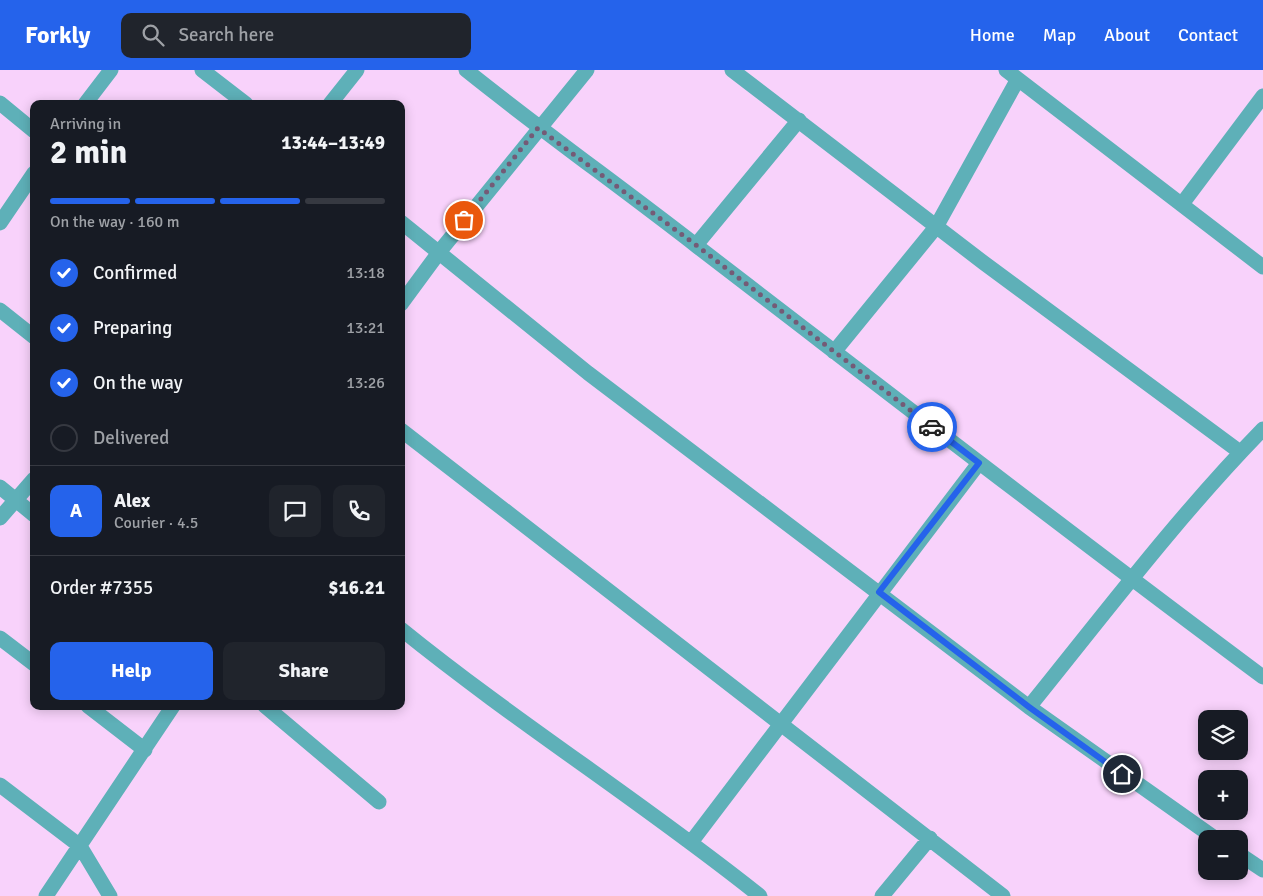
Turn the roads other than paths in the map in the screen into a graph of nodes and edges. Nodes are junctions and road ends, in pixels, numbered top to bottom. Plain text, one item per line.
1 (111, 70) edge
2 (202, 70) edge
3 (357, 70) edge
4 (466, 70) edge
5 (587, 70) edge
6 (732, 70) edge
7 (1012, 75) edge
8 (1263, 96) edge
9 (88, 100) edge
10 (241, 100) edge
11 (333, 100) edge
12 (0, 104) edge
13 (799, 120) junction
14 (30, 128) edge
15 (538, 128) junction
16 (30, 180) edge
17 (1182, 204) junction
18 (0, 223) edge
19 (405, 225) edge
20 (936, 227) junction
21 (696, 245) junction
22 (440, 251) junction
23 (1263, 267) edge
24 (405, 299) edge
25 (0, 310) edge
26 (30, 334) edge
27 (834, 352) junction
28 (1263, 429) edge
29 (405, 433) edge
30 (1240, 452) junction
31 (979, 463) junction
32 (30, 484) edge
33 (0, 487) edge
34 (15, 501) junction
35 (30, 512) edge
36 (0, 518) edge
37 (1132, 580) junction
38 (879, 592) junction
39 (405, 632) edge
40 (0, 638) edge
41 (30, 661) edge
42 (1263, 677) edge
43 (1029, 707) junction
44 (93, 710) edge
45 (170, 710) edge
46 (270, 710) edge
47 (782, 722) junction
48 (145, 750) junction
49 (0, 785) edge
50 (379, 802) dead end
51 (1203, 830) edge
52 (930, 838) junction
53 (692, 841) junction
54 (80, 846) junction
55 (1248, 860) edge
56 (1263, 870) edge
57 (46, 896) edge
58 (110, 896) edge
59 (760, 896) edge
60 (882, 896) edge
61 (1003, 896) edge

1 - 9 street
2 - 10 street
3 - 11 street
4 - 15 street
5 - 15 street
6 - 13 street
7 - 17 street
7 - 20 street
8 - 17 street
12 - 14 street
13 - 20 street
13 - 21 street
15 - 21 street
15 - 22 street
16 - 18 street
17 - 23 street
19 - 22 street
20 - 27 street
20 - 30 street
21 - 27 street
22 - 24 street
22 - 38 street
25 - 26 street
27 - 31 street
28 - 30 street
29 - 47 street
30 - 37 street
31 - 37 street
31 - 38 street
32 - 34 street
33 - 34 street
34 - 35 street
34 - 36 street
37 - 42 street
37 - 43 street
38 - 43 street
38 - 47 street
39 - 53 street
40 - 41 street
43 - 51 street
44 - 48 street
45 - 48 street
46 - 50 street
47 - 52 street
47 - 53 street
48 - 54 street
49 - 54 street
52 - 60 street
52 - 61 street
53 - 59 street
54 - 57 street
54 - 58 street
55 - 56 street

